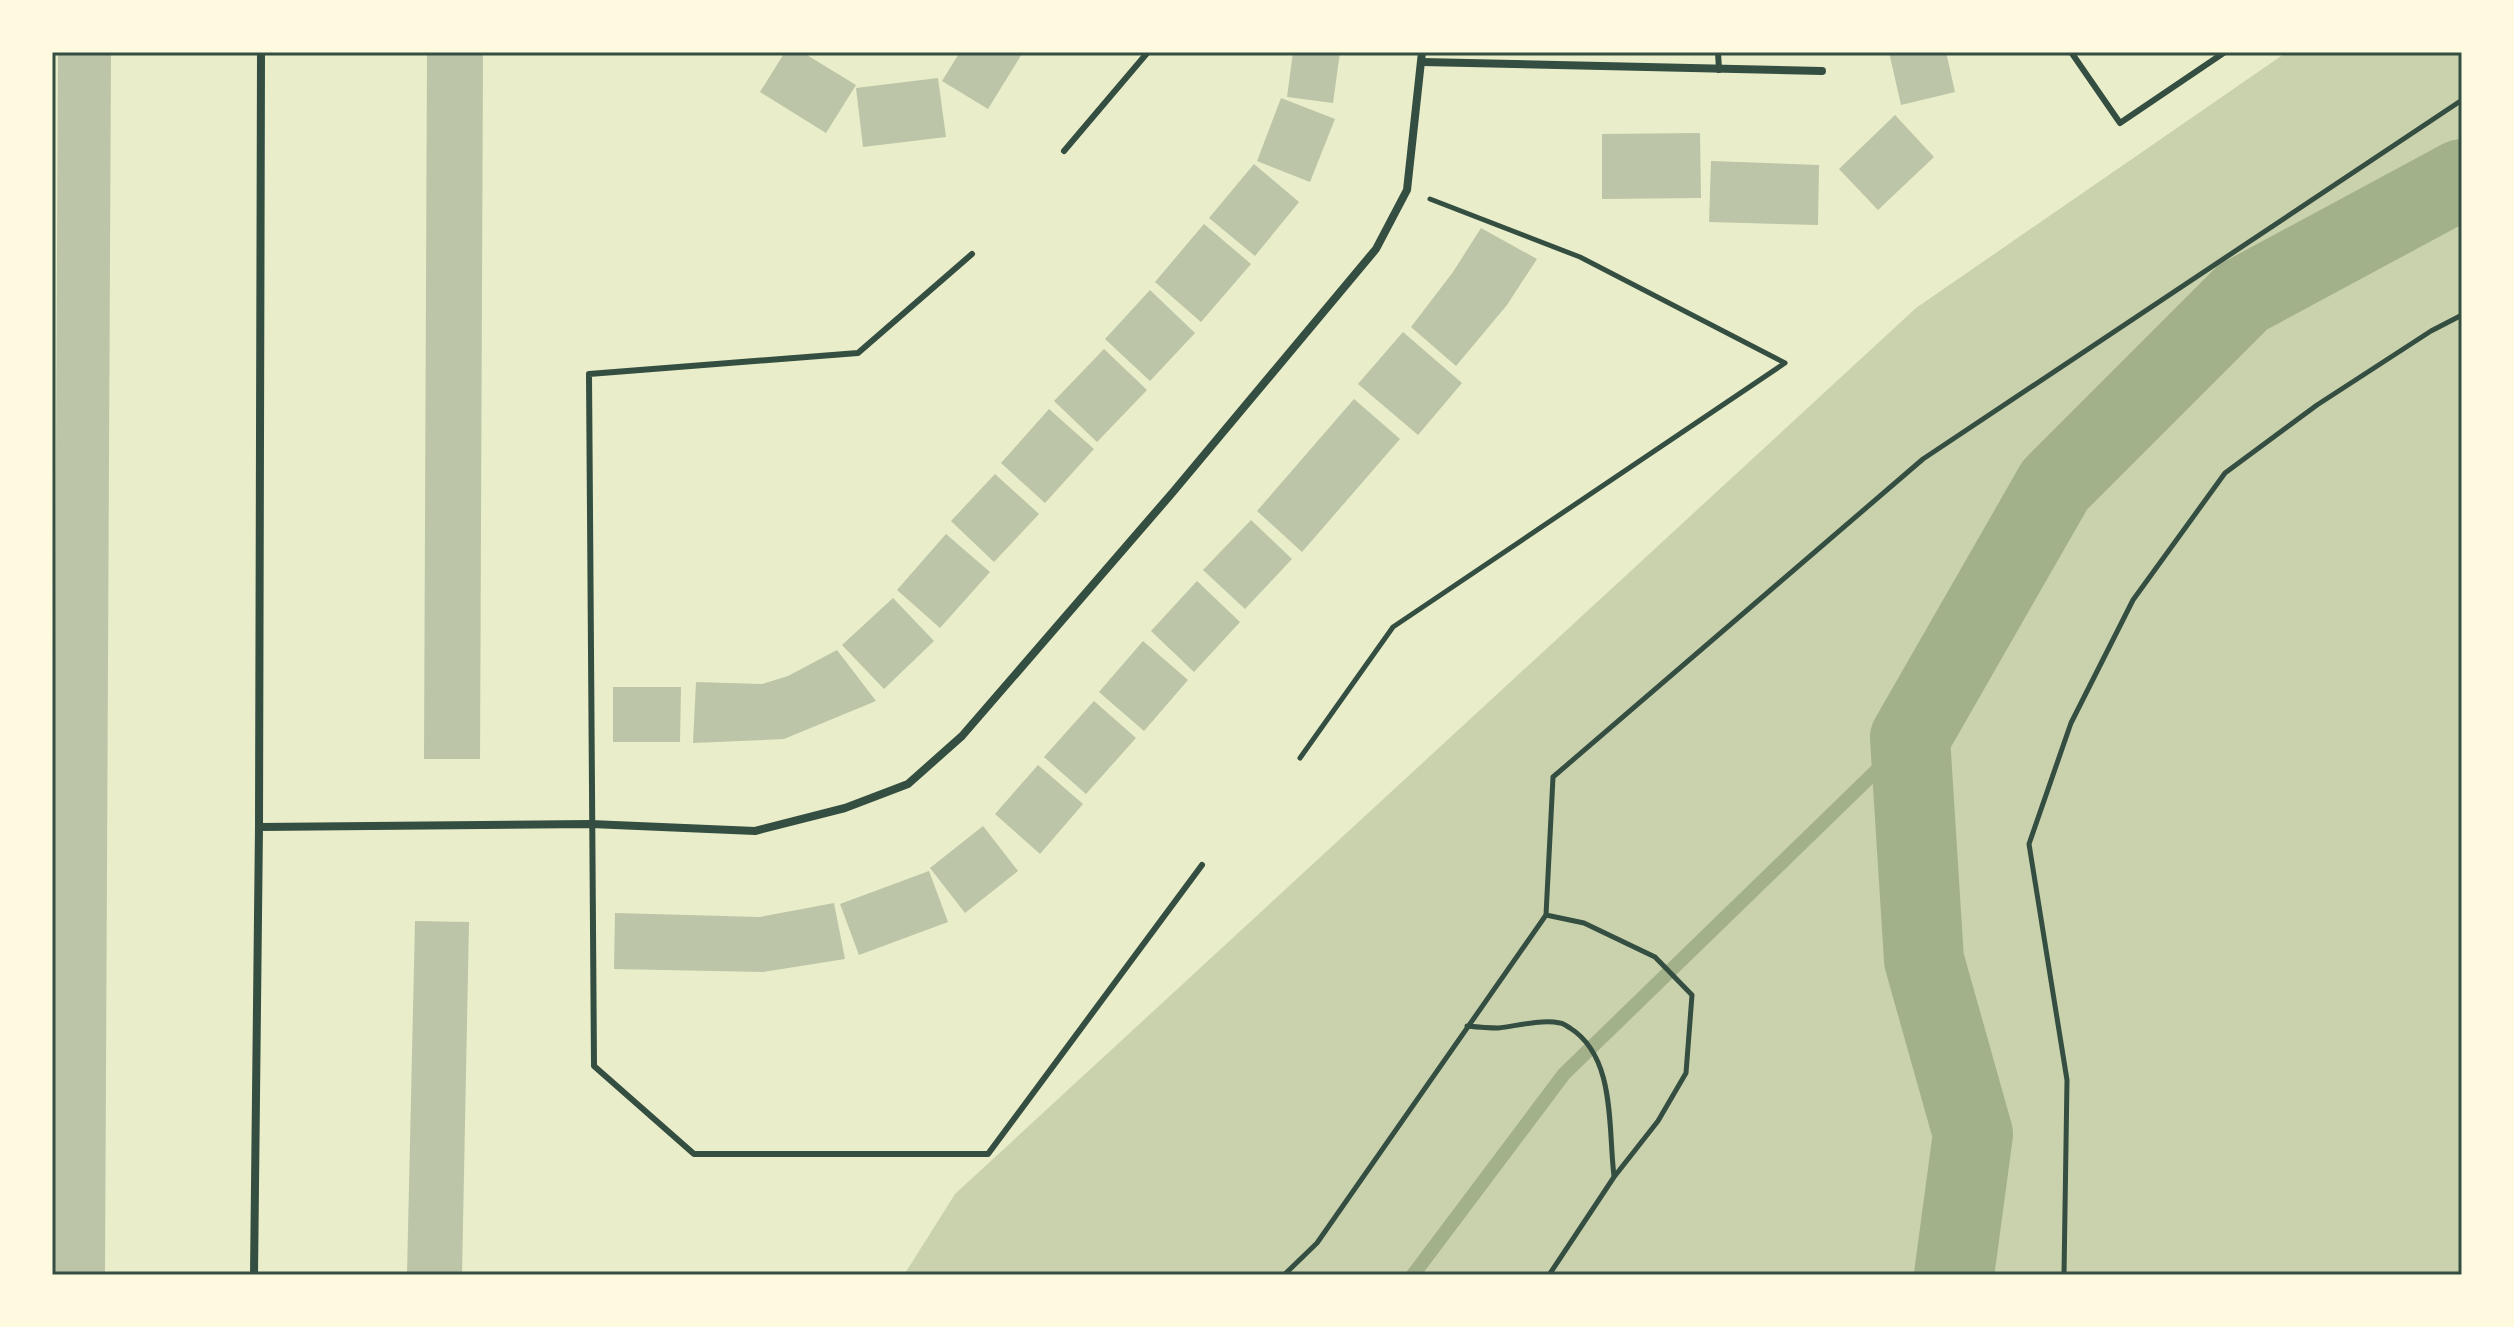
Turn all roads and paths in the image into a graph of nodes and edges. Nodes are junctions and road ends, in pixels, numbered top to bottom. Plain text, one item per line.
1 (261, 52) edge
2 (1148, 52) edge
3 (1422, 52) edge
4 (1718, 52) edge
5 (2071, 52) edge
6 (2225, 52) edge
7 (1422, 62) junction
8 (1719, 70) junction
9 (1822, 71) dead end
10 (2462, 100) edge
11 (1064, 151) dead end
12 (1407, 190) junction
13 (972, 254) dead end
14 (2462, 315) edge
15 (1300, 758) dead end
16 (591, 824) junction
17 (259, 827) junction
18 (1202, 865) dead end
19 (1546, 915) junction
20 (1467, 1026) junction
21 (1614, 1177) junction
22 (254, 1275) edge
23 (1284, 1275) edge
24 (1549, 1275) edge
25 (2064, 1275) edge

1 - 17 street
2 - 11 lane
3 - 7 street
4 - 8 lane
5 - 6 lane
7 - 8 street
7 - 12 street
8 - 9 street
10 - 19 path
12 - 15 path
12 - 16 street
13 - 16 lane
14 - 25 path
16 - 17 street
16 - 18 lane
17 - 22 street
19 - 20 path
19 - 21 path
20 - 21 path
20 - 23 path
21 - 24 path

